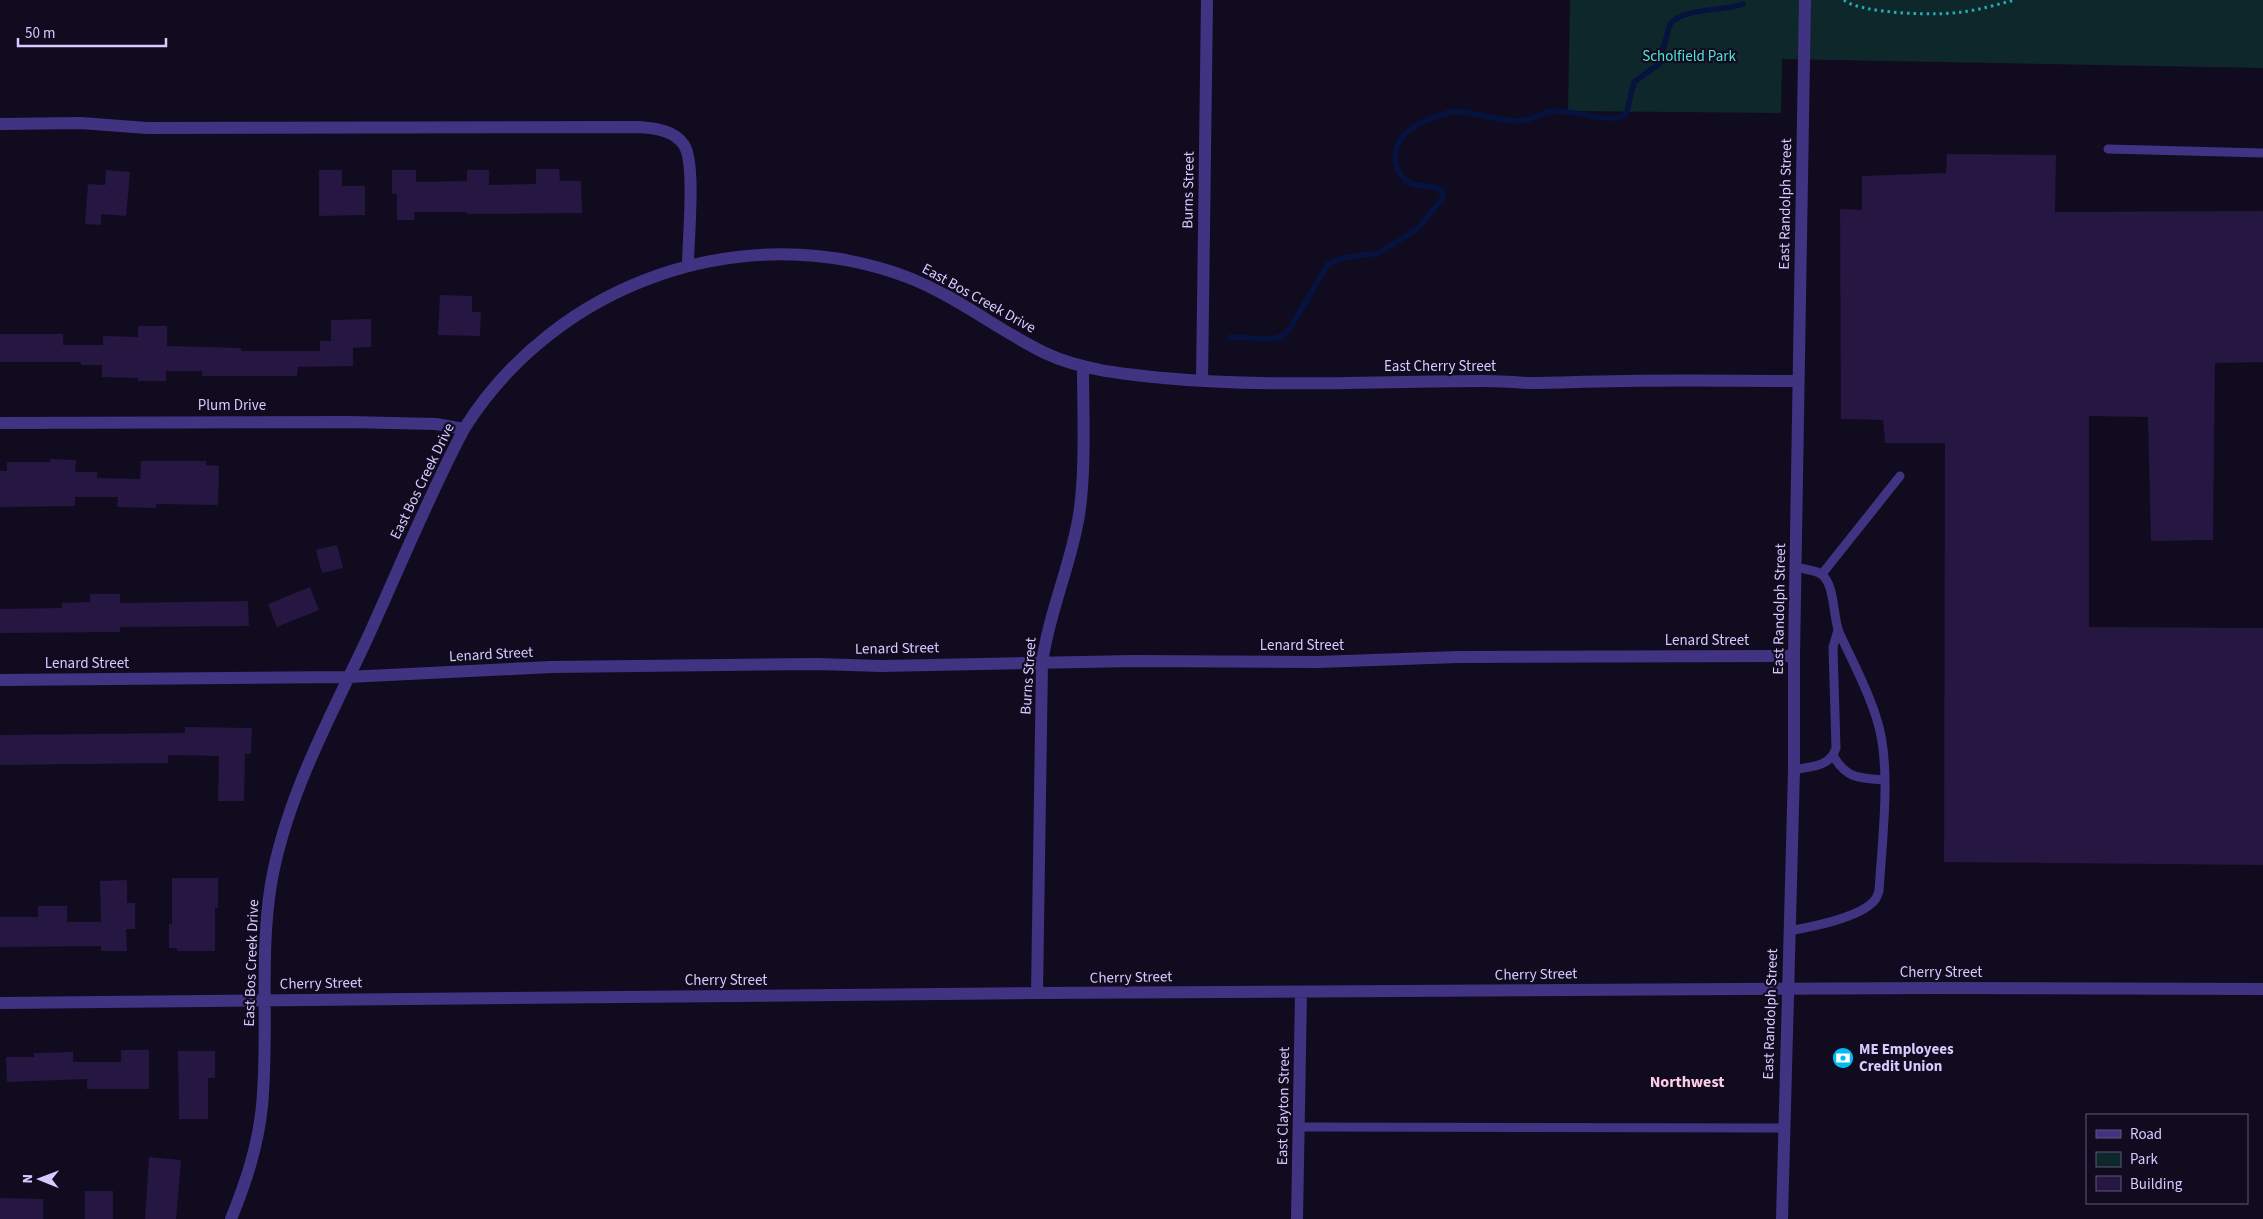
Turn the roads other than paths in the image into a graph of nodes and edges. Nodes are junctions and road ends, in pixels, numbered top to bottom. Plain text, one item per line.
1 (1207, 0) edge
2 (1805, 0) edge
3 (0, 124) edge
4 (2108, 149) dead end
5 (2263, 153) edge
6 (688, 265) junction
7 (1083, 366) junction
8 (1202, 381) junction
9 (1798, 381) junction
10 (0, 423) edge
11 (464, 429) junction
12 (1900, 476) dead end
13 (1796, 567) junction
14 (1822, 574) junction
15 (1838, 630) junction
16 (1794, 656) junction
17 (1042, 663) junction
18 (348, 678) junction
19 (0, 680) edge
20 (1834, 756) junction
21 (1794, 770) junction
22 (1884, 780) junction
23 (1789, 931) junction
24 (1787, 988) junction
25 (2263, 989) edge
26 (1037, 993) junction
27 (1301, 993) junction
28 (264, 1001) junction
29 (0, 1003) edge
30 (1299, 1127) junction
31 (1784, 1128) junction
32 (231, 1219) edge
33 (1297, 1219) edge
34 (1782, 1219) edge

1 - 8 street, Burns Street
2 - 9 street, East Randolph Street
3 - 6 street
4 - 5 lane
6 - 7 street, East Bos Creek Drive
6 - 11 street, East Bos Creek Drive
7 - 8 street, East Cherry Street
7 - 17 street, Burns Street
8 - 9 street, East Cherry Street
9 - 13 street, East Randolph Street
10 - 11 street, Plum Drive
11 - 18 street, East Bos Creek Drive
12 - 14 lane
13 - 14 lane
13 - 16 street, East Randolph Street
14 - 15 lane
15 - 20 lane
15 - 22 lane
16 - 17 street, Lenard Street
16 - 21 street, East Randolph Street
17 - 18 street, Lenard Street
17 - 26 street, Burns Street
18 - 19 street, Lenard Street
18 - 28 street, East Bos Creek Drive
20 - 21 lane
20 - 22 lane
21 - 23 street, East Randolph Street
22 - 23 lane
23 - 24 street, East Randolph Street
24 - 25 street, Cherry Street
24 - 27 street, Cherry Street
24 - 31 street, East Randolph Street
26 - 27 street, Cherry Street
26 - 28 street, Cherry Street
27 - 30 street, East Clayton Street
28 - 29 street, Cherry Street
28 - 32 street, East Bos Creek Drive
30 - 31 lane
30 - 33 street, East Clayton Street
31 - 34 street, East Randolph Street

